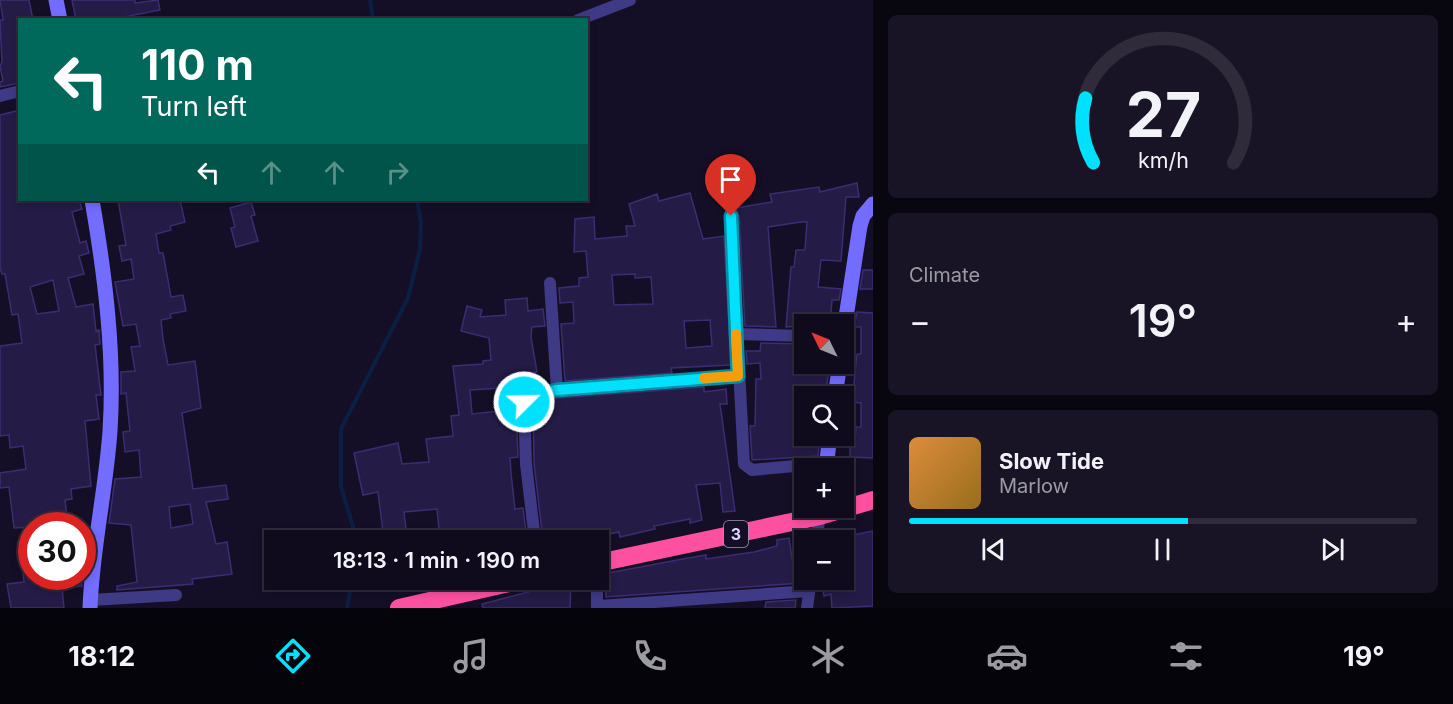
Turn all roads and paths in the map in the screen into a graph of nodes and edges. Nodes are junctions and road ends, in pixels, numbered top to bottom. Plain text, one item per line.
1 (56, 0) edge
2 (630, 0) edge
3 (60, 18) edge
4 (583, 18) edge
5 (18, 92) edge
6 (0, 96) edge
7 (92, 201) edge
8 (873, 204) edge
9 (731, 216) dead end
10 (550, 283) dead end
11 (847, 314) edge
12 (736, 334) junction
13 (794, 336) edge
14 (738, 376) junction
15 (557, 390) junction
16 (794, 468) edge
17 (873, 500) edge
18 (854, 504) edge
19 (794, 517) edge
20 (534, 530) edge
21 (609, 560) edge
22 (794, 587) edge
23 (478, 590) edge
24 (597, 590) edge
25 (809, 590) edge
26 (176, 595) dead end
27 (91, 604) edge
28 (598, 607) edge
29 (399, 608) edge
30 (807, 608) edge

1 - 3 street
2 - 4 street
5 - 6 street
7 - 27 street
8 - 11 street
9 - 12 street
10 - 15 street
12 - 13 street
12 - 14 street
14 - 15 street
14 - 16 street
15 - 20 street
17 - 18 highway, 3
19 - 21 highway, 3
22 - 28 street
23 - 29 highway
24 - 28 street
25 - 30 street
26 - 27 street

